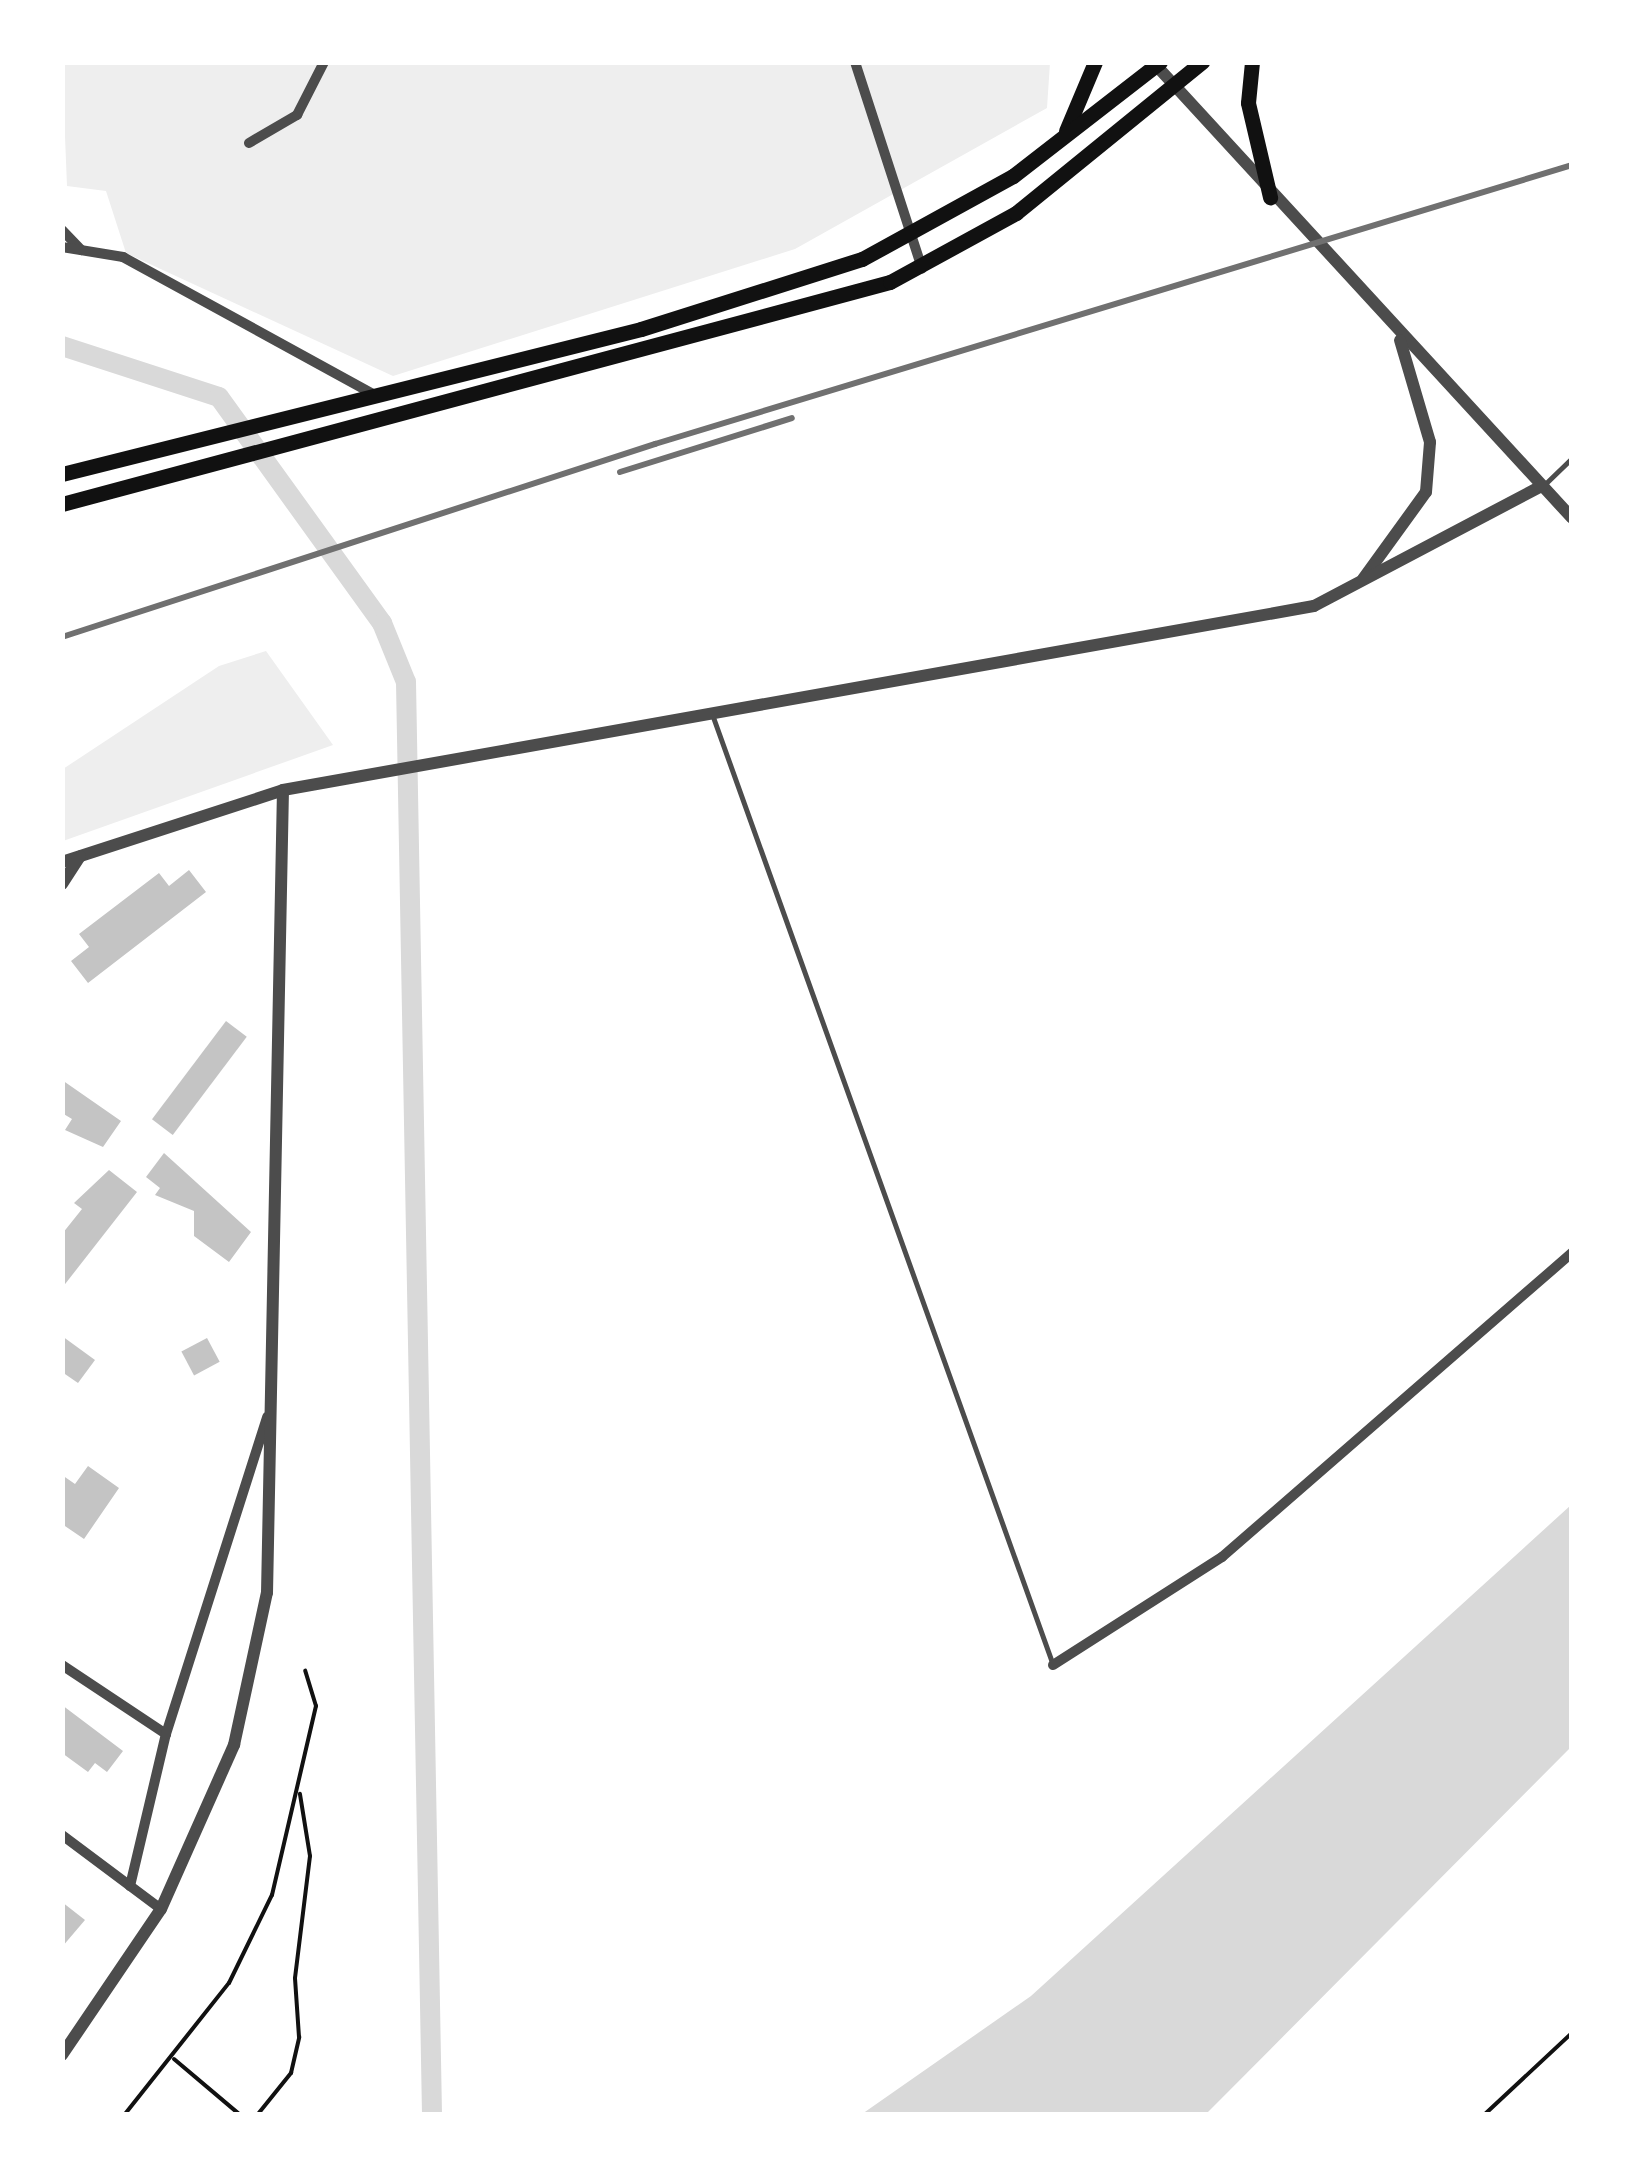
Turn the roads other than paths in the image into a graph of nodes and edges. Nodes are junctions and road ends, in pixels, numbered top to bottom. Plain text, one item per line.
1 (324, 62) edge
2 (855, 62) edge
3 (1096, 62) edge
4 (1202, 62) edge
5 (1252, 62) edge
6 (1156, 64) edge
7 (1175, 88) junction
8 (1062, 139) junction
9 (249, 142) dead end
10 (1270, 197) junction
11 (62, 230) edge
12 (908, 239) junction
13 (62, 248) edge
14 (82, 250) junction
15 (922, 269) junction
16 (1398, 333) junction
17 (378, 397) junction
18 (1572, 458) edge
19 (62, 474) edge
20 (1542, 486) junction
21 (62, 504) edge
22 (1572, 518) edge
23 (1358, 584) junction
24 (712, 714) junction
25 (283, 790) junction
26 (81, 856) junction
27 (62, 862) edge
28 (62, 884) edge
29 (1572, 1253) edge
30 (275, 1388) junction
31 (1053, 1665) joint
32 (62, 1666) edge
33 (166, 1734) junction
34 (62, 1835) edge
35 (130, 1886) junction
36 (162, 1909) junction
37 (62, 2055) edge

1 - 9 street
2 - 12 street
3 - 8 main road
4 - 7 main road
5 - 10 main road
6 - 7 street
6 - 8 main road
7 - 10 street
7 - 15 main road
8 - 12 main road
10 - 16 street
11 - 14 street
12 - 15 street
12 - 17 main road
13 - 14 street
14 - 17 street
15 - 21 main road
16 - 20 street
16 - 23 street
17 - 19 main road
18 - 20 lane
20 - 22 street
20 - 23 street
23 - 24 street
24 - 25 street
24 - 31 lane
25 - 26 street
25 - 30 street
26 - 27 street
26 - 28 street
29 - 31 street
30 - 33 street
30 - 36 street
32 - 33 street
33 - 35 street
34 - 35 street
35 - 36 street
36 - 37 street

